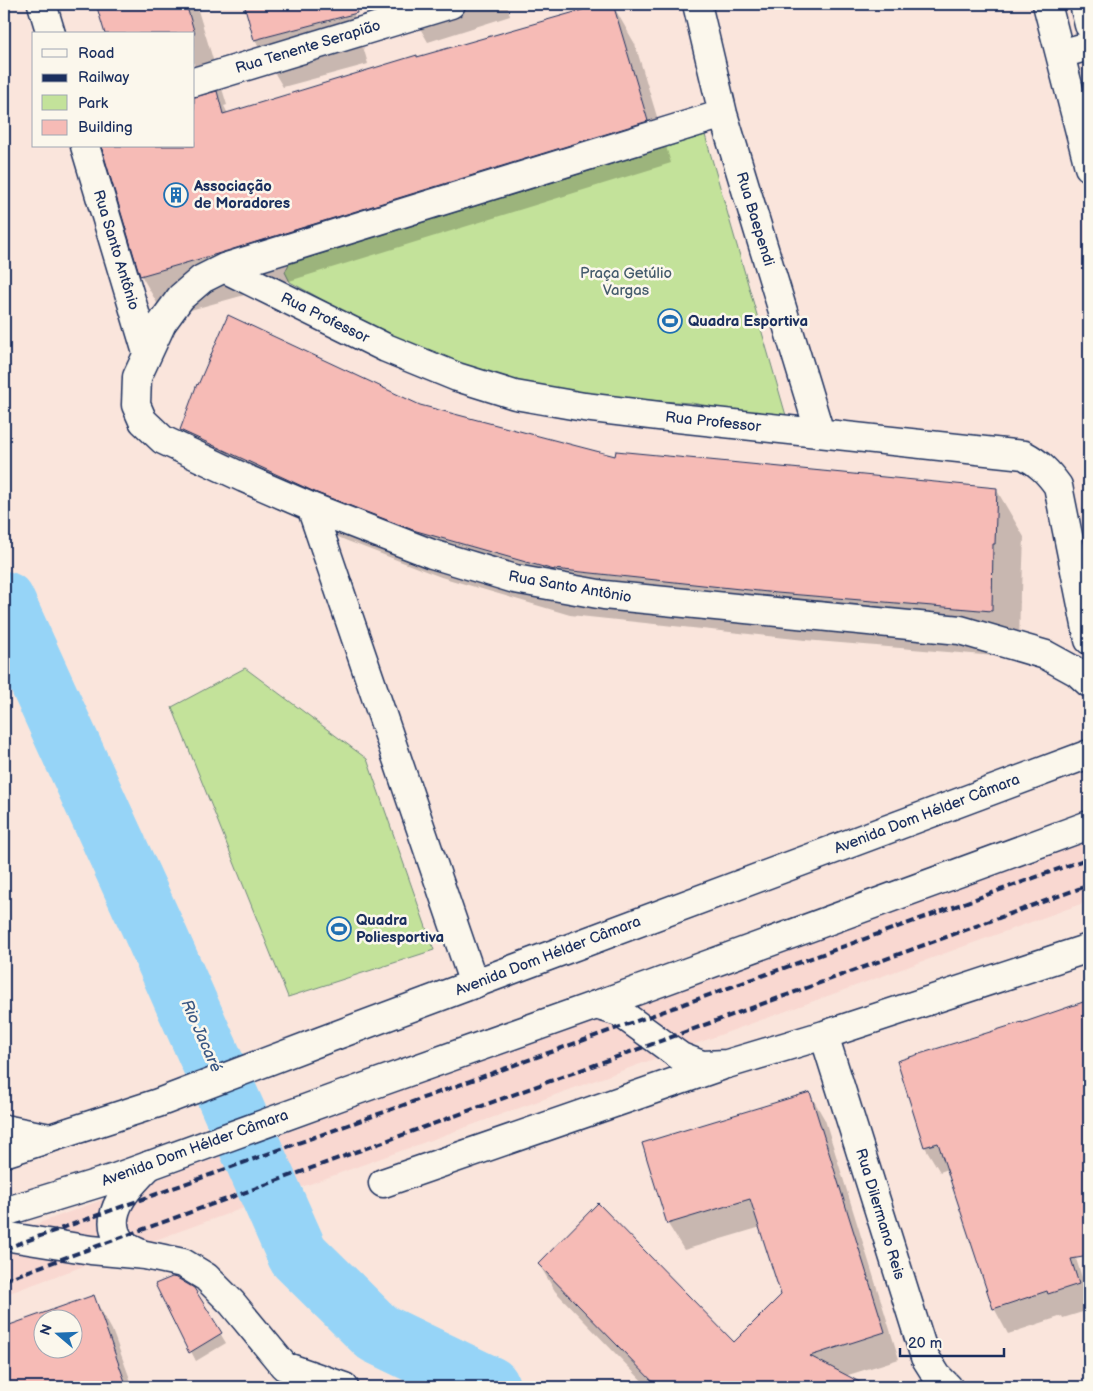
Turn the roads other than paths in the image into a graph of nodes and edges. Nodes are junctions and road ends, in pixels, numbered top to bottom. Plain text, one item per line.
1 (42, 4) edge
2 (451, 4) edge
3 (697, 4) edge
4 (1047, 4) edge
5 (1084, 4) edge
6 (1089, 25) edge
7 (50, 32) edge
8 (1089, 46) edge
9 (1060, 54) junction
10 (195, 82) edge
11 (724, 114) junction
12 (86, 148) edge
13 (1089, 167) edge
14 (224, 268) junction
15 (147, 353) junction
16 (820, 433) junction
17 (310, 507) junction
18 (1089, 640) edge
19 (1089, 683) edge
20 (1088, 755) edge
21 (1089, 825) edge
22 (1089, 948) edge
23 (474, 984) junction
24 (596, 1005) junction
25 (824, 1035) junction
26 (727, 1064) junction
27 (4, 1129) edge
28 (50, 1138) junction
29 (4, 1152) edge
30 (150, 1166) junction
31 (383, 1183) dead end
32 (4, 1212) edge
33 (4, 1236) edge
34 (145, 1255) junction
35 (290, 1377) edge
36 (344, 1387) edge
37 (948, 1387) edge

1 - 7 street
2 - 10 street, Rua Tenente Serapião
3 - 11 street, Rua Baependi
4 - 9 street
5 - 6 street
8 - 9 street
9 - 13 street
11 - 14 street
11 - 16 street, Rua Baependi
12 - 15 street, Rua Santo Antônio
14 - 15 street, Rua Santo Antônio
14 - 16 street, Rua Professor
15 - 17 street, Rua Santo Antônio
16 - 18 street, Rua Professor
17 - 19 street, Rua Santo Antônio
17 - 23 street
20 - 23 street, Avenida Dom Hélder Câmara
21 - 24 street, Avenida Dom Hélder Câmara
22 - 25 street
23 - 28 street, Avenida Dom Hélder Câmara
24 - 26 street
24 - 30 street, Avenida Dom Hélder Câmara
25 - 26 street
25 - 37 street, Rua Dilermano Reis
26 - 31 street
27 - 28 street
28 - 29 street, Avenida Dom Hélder Câmara
30 - 32 street, Avenida Dom Hélder Câmara
30 - 34 street
33 - 34 street
34 - 35 street
35 - 36 street

